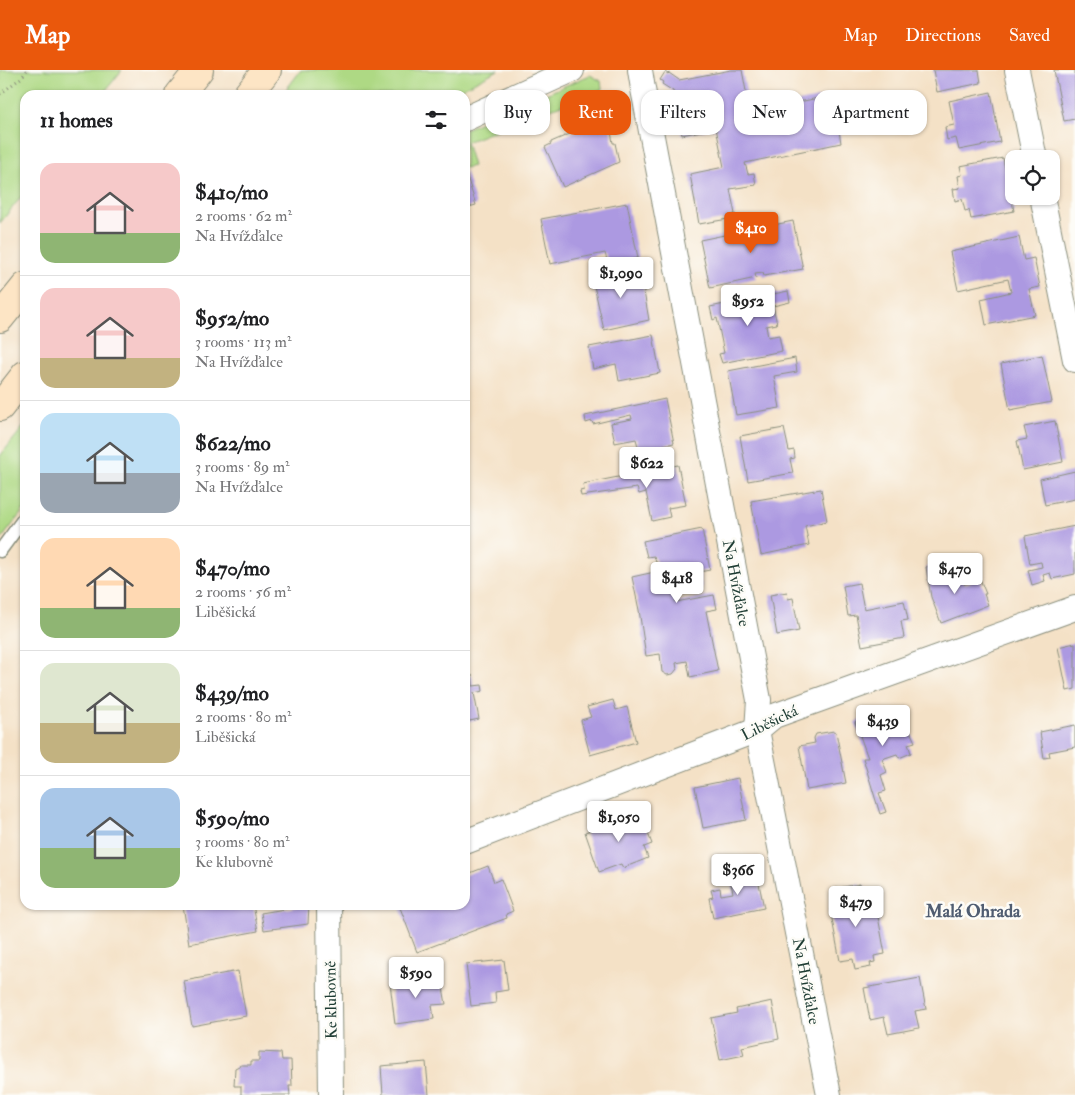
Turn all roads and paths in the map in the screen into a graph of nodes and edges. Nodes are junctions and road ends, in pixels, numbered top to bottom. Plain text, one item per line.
1 (26, 70) edge
2 (199, 70) edge
3 (267, 70) edge
4 (572, 70) edge
5 (640, 70) edge
6 (1017, 70) edge
7 (183, 90) edge
8 (251, 90) edge
9 (0, 94) edge
10 (470, 116) edge
11 (1033, 150) edge
12 (1044, 205) edge
13 (20, 293) edge
14 (0, 318) edge
15 (1075, 360) edge
16 (20, 381) edge
17 (0, 407) edge
18 (20, 524) edge
19 (0, 551) edge
20 (1075, 608) edge
21 (757, 730) junction
22 (470, 840) edge
23 (329, 910) edge
24 (331, 1095) edge
25 (830, 1095) edge

1 - 9 path
2 - 7 main road
3 - 8 main road
4 - 10 street
5 - 21 street, Na Hvížďalce
6 - 11 street
12 - 15 street
13 - 14 main road
16 - 17 main road
18 - 19 lane
20 - 21 street, Liběšická
21 - 22 street, Liběšická
21 - 25 street, Na Hvížďalce
23 - 24 street, Ke klubovně

